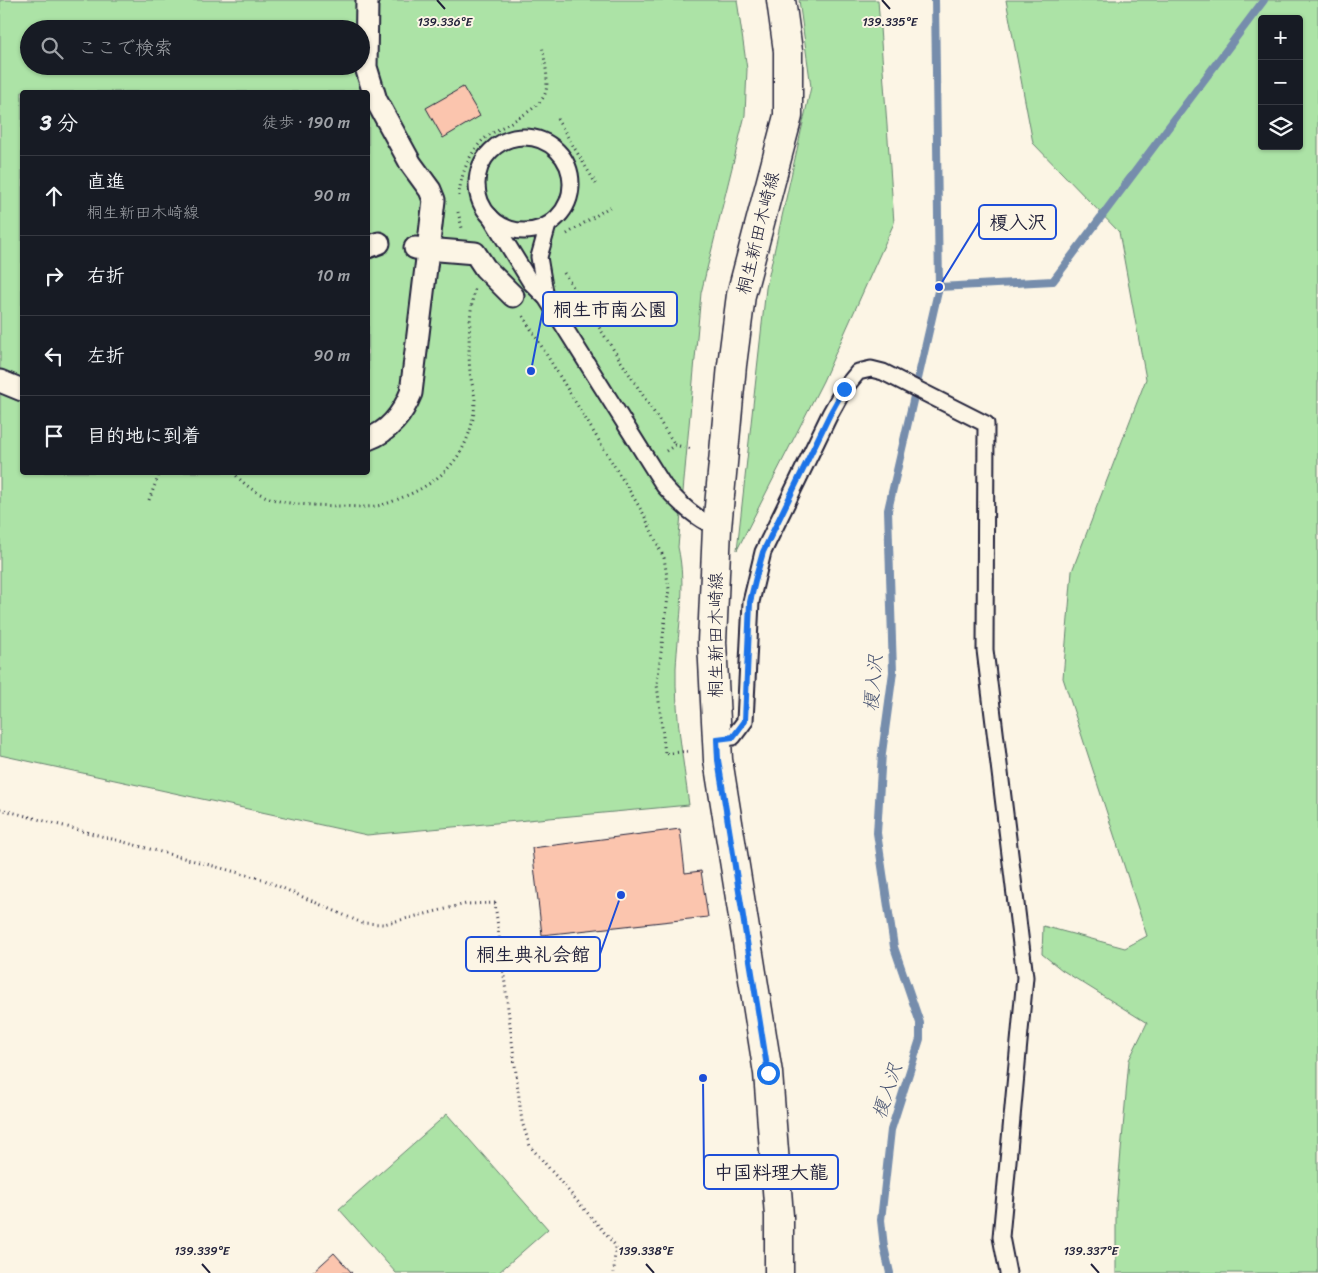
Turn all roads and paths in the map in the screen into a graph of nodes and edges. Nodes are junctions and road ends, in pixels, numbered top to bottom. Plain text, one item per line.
1 (367, 0) edge
2 (780, 0) edge
3 (367, 20) edge
4 (542, 45) dead end
5 (368, 75) edge
6 (557, 119) dead end
7 (596, 184) dead end
8 (458, 203) dead end
9 (611, 206) dead end
10 (457, 210) dead end
11 (490, 216) junction
12 (548, 225) junction
13 (564, 236) dead end
14 (421, 248) junction
15 (475, 253) junction
16 (560, 268) dead end
17 (513, 296) joint
18 (546, 298) junction
19 (0, 382) edge
20 (20, 389) edge
21 (370, 438) edge
22 (675, 445) junction
23 (692, 449) dead end
24 (666, 451) dead end
25 (159, 475) edge
26 (150, 500) dead end
27 (717, 528) junction
28 (717, 739) junction
29 (688, 750) dead end
30 (0, 809) edge
31 (614, 1273) edge
32 (779, 1273) edge
33 (1008, 1273) edge

1 - 3 street
2 - 27 main road, 桐生新田木崎線
4 - 8 path
5 - 14 street
6 - 7 path
9 - 13 path
10 - 15 path
11 - 12 lane
11 - 12 lane
11 - 18 lane
12 - 18 lane
14 - 15 street
14 - 21 street
15 - 17 street
16 - 22 path
17 - 29 path
18 - 27 lane
19 - 20 street
22 - 23 path
22 - 24 path
25 - 26 path
27 - 28 main road, 桐生新田木崎線
28 - 32 main road, 桐生新田木崎線
28 - 33 lane
30 - 31 path

